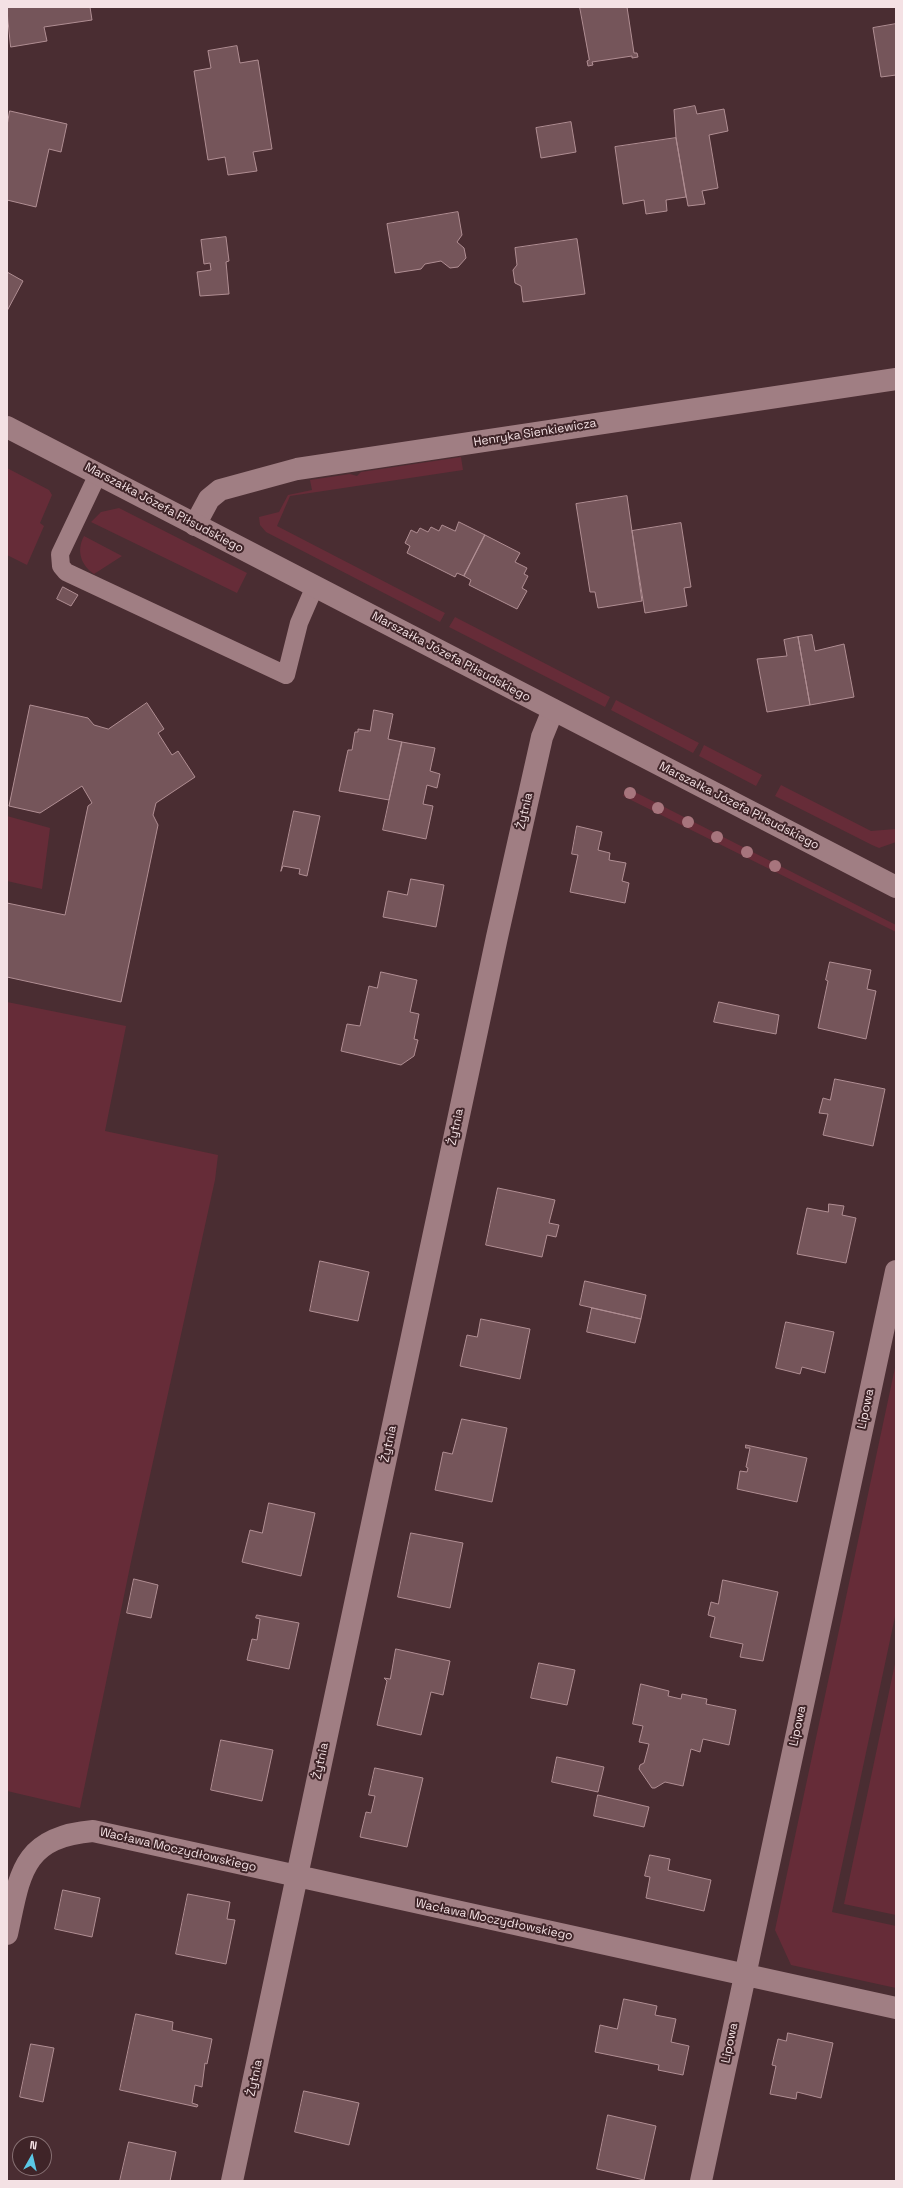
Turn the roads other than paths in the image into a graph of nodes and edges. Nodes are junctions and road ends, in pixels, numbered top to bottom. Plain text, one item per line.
1 (896, 379) edge
2 (7, 427) edge
3 (98, 474) junction
4 (195, 525) junction
5 (315, 586) junction
6 (553, 710) junction
7 (896, 886) edge
8 (896, 1271) edge
9 (298, 1877) junction
10 (7, 1934) edge
11 (745, 1975) junction
12 (896, 2008) edge
13 (232, 2181) edge
14 (701, 2181) edge

1 - 4 street, Henryka Sienkiewicza
2 - 3 street, Marszałka Józefa Piłsudskiego
3 - 4 street, Marszałka Józefa Piłsudskiego
3 - 5 lane
4 - 5 street, Marszałka Józefa Piłsudskiego
5 - 6 street, Marszałka Józefa Piłsudskiego
6 - 7 street, Marszałka Józefa Piłsudskiego
6 - 9 street, Żytnia
8 - 11 street, Lipowa
9 - 10 street, Wacława Moczydłowskiego
9 - 11 street, Wacława Moczydłowskiego
9 - 13 street, Żytnia
11 - 12 street, Wacława Moczydłowskiego
11 - 14 street, Lipowa

